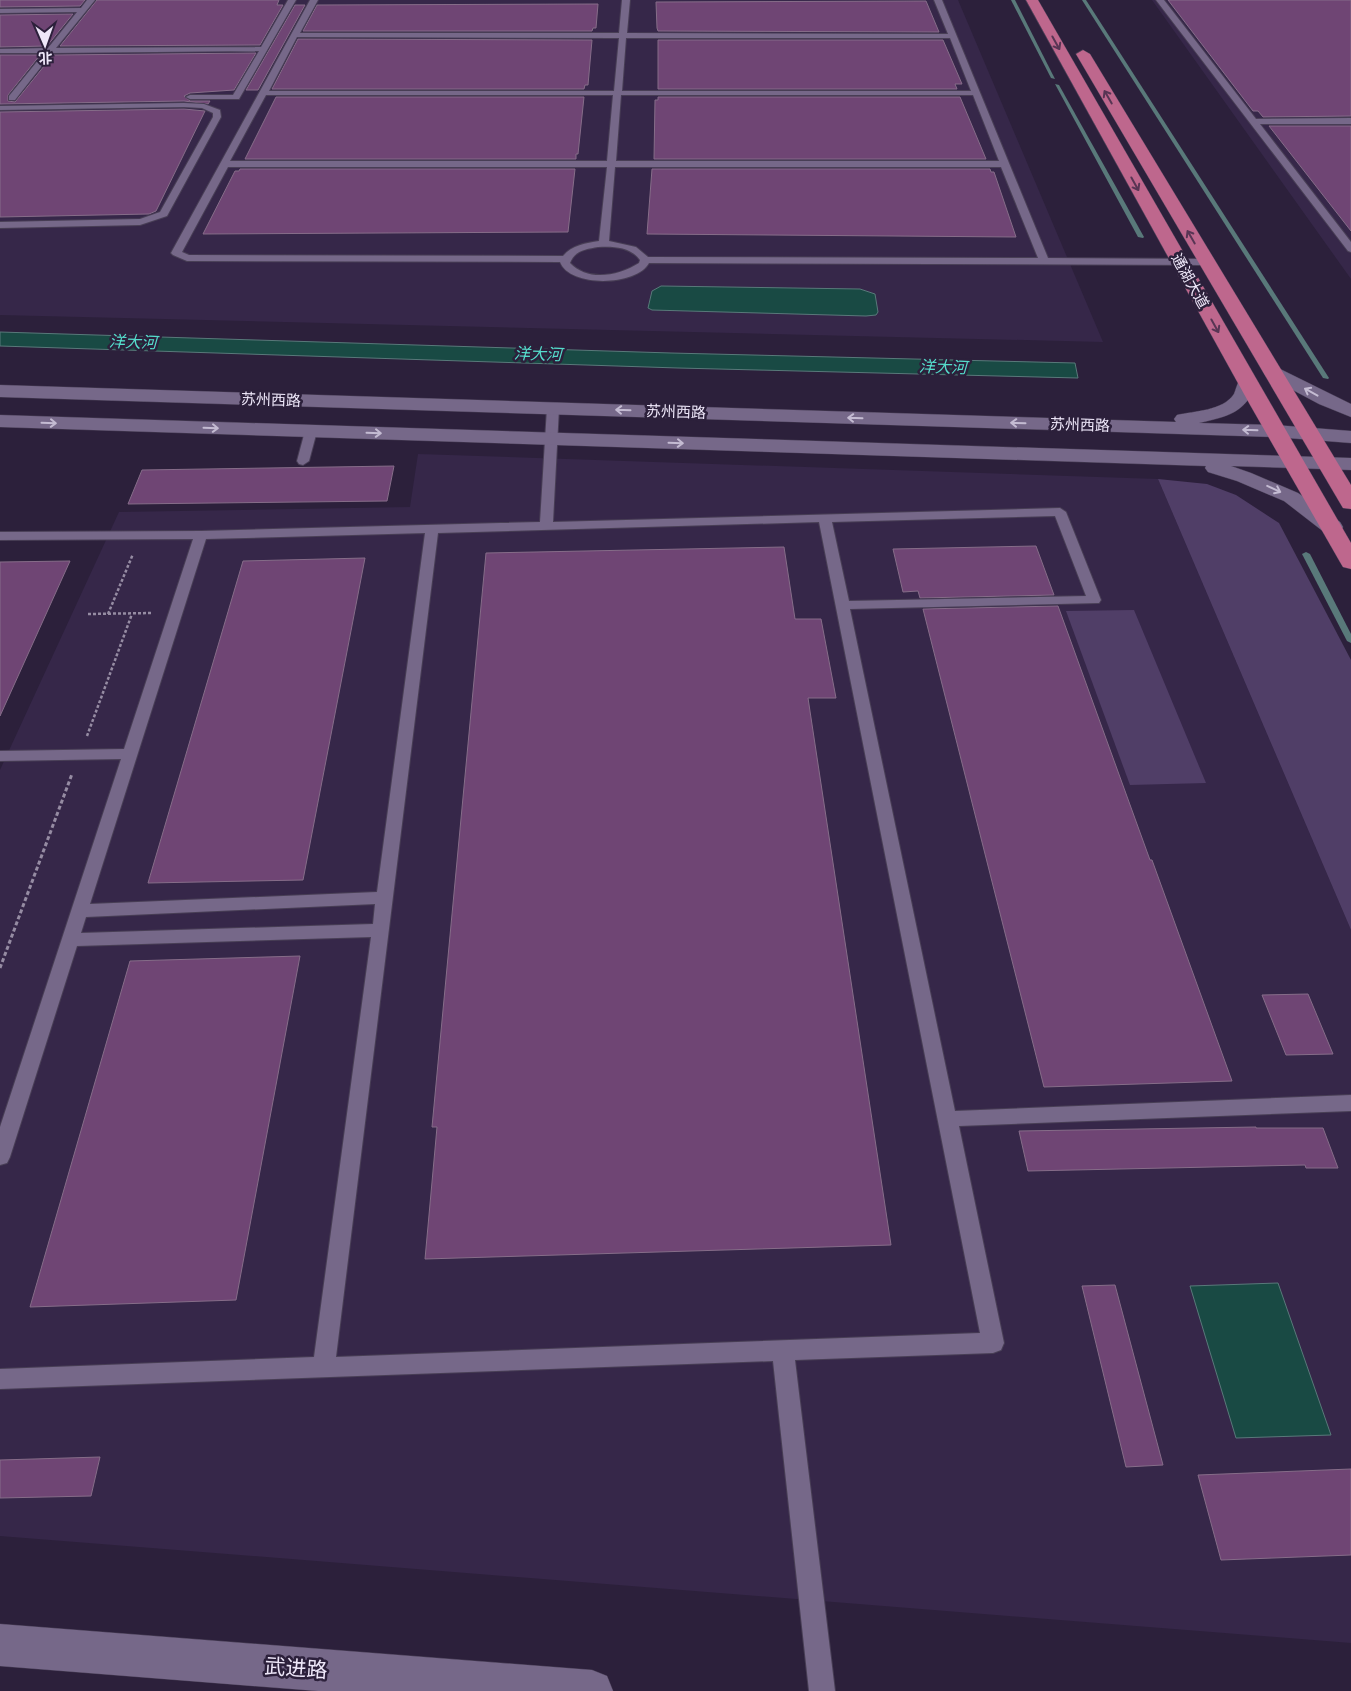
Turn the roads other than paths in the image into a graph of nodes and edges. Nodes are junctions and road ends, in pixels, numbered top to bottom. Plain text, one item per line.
1 (91, 0) edge
2 (292, 0) edge
3 (314, 0) edge
4 (626, 0) edge
5 (938, 0) edge
6 (1032, 0) edge
7 (1160, 0) edge
8 (83, 10) junction
9 (0, 11) edge
10 (295, 35) junction
11 (623, 35) junction
12 (954, 36) junction
13 (1076, 42) dead end
14 (264, 49) junction
15 (0, 51) edge
16 (50, 51) junction
17 (263, 93) junction
18 (618, 93) junction
19 (976, 93) junction
20 (0, 98) edge
21 (12, 98) junction
22 (22, 98) dead end
23 (80, 98) dead end
24 (0, 108) edge
25 (1351, 121) edge
26 (1253, 122) junction
27 (224, 164) junction
28 (611, 164) junction
29 (1005, 164) junction
30 (0, 225) edge
31 (604, 244) junction
32 (1351, 249) edge
33 (566, 259) junction
34 (645, 260) junction
35 (1044, 261) junction
36 (1179, 262) junction
37 (1205, 262) junction
38 (1272, 371) junction
39 (1247, 382) junction
40 (0, 391) edge
41 (146, 396) junction
42 (553, 408) junction
43 (1351, 411) edge
44 (0, 421) edge
45 (127, 425) junction
46 (1132, 426) junction
47 (1275, 430) junction
48 (310, 431) junction
49 (1311, 435) junction
50 (1351, 436) edge
51 (551, 439) junction
52 (1178, 458) junction
53 (303, 461) dead end
54 (1294, 462) junction
55 (1326, 463) junction
56 (1351, 464) edge
57 (1351, 504) edge
58 (825, 518) junction
59 (546, 525) junction
60 (1332, 527) junction
61 (432, 528) junction
62 (201, 534) junction
63 (0, 536) edge
64 (1351, 562) edge
65 (843, 606) junction
66 (131, 754) junction
67 (0, 756) edge
68 (385, 898) junction
69 (80, 911) junction
70 (381, 930) junction
71 (70, 940) junction
72 (1351, 1103) edge
73 (948, 1119) junction
74 (0, 1157) edge
75 (783, 1350) junction
76 (324, 1368) junction
77 (0, 1379) edge
78 (0, 1645) edge
79 (592, 1691) edge
80 (822, 1691) edge

1 - 8 lane
2 - 14 lane
3 - 10 lane
4 - 11 lane
5 - 12 lane
6 -> 36 main road, 通湖大道
7 - 26 lane
8 - 9 lane
8 - 16 lane
10 - 11 lane
10 - 17 lane
11 - 12 lane
11 - 18 lane
12 - 19 lane
37 -> 13 main road, 通湖大道
14 - 16 lane
14 - 23 lane
15 - 16 lane
16 - 21 lane
17 - 18 lane
17 - 27 lane
18 - 19 lane
18 - 28 lane
19 - 29 lane
20 - 21 lane
21 - 22 lane
24 - 30 lane
25 - 26 lane
26 - 32 lane
27 - 28 lane
27 - 33 lane
28 - 29 lane
28 - 31 lane
29 - 35 lane
31 - 33 lane
31 - 34 lane
33 - 34 lane
34 - 35 lane
35 - 36 lane
36 - 37 lane
36 -> 39 main road, 通湖大道
37 - 38 main road, 通湖大道
43 -> 38 main road
38 - 49 main road, 通湖大道
39 - 46 main road
39 - 47 main road, 通湖大道
40 - 41 main road, 苏州西路
41 - 42 main road, 苏州西路
41 - 45 main road
46 -> 42 main road, 苏州西路
42 - 51 lane
44 -> 45 main road, 苏州西路
45 -> 48 main road, 苏州西路
47 -> 46 main road, 苏州西路
47 - 49 main road, 苏州西路
47 - 54 main road, 通湖大道
48 -> 51 main road, 苏州西路
48 - 53 lane
49 - 50 main road, 苏州西路
49 - 55 main road, 通湖大道
51 -> 52 main road, 苏州西路
51 - 59 lane
52 - 54 main road, 苏州西路
52 -> 60 main road
54 - 55 main road, 苏州西路
54 - 60 main road, 通湖大道
55 - 56 main road, 苏州西路
55 - 57 main road, 通湖大道
58 - 59 lane
58 - 65 lane
58 - 65 lane
59 - 61 lane
60 - 64 main road, 通湖大道
61 - 62 lane
61 - 68 lane
62 - 63 lane
62 - 66 lane
65 - 73 lane
66 - 67 lane
66 - 69 lane
68 - 69 lane
68 - 70 lane
69 - 71 lane
70 - 71 lane
70 - 76 lane
71 - 74 lane
72 - 73 lane
73 - 75 lane
75 - 76 lane
75 - 80 lane
76 - 77 lane
78 - 79 main road, 武进路

